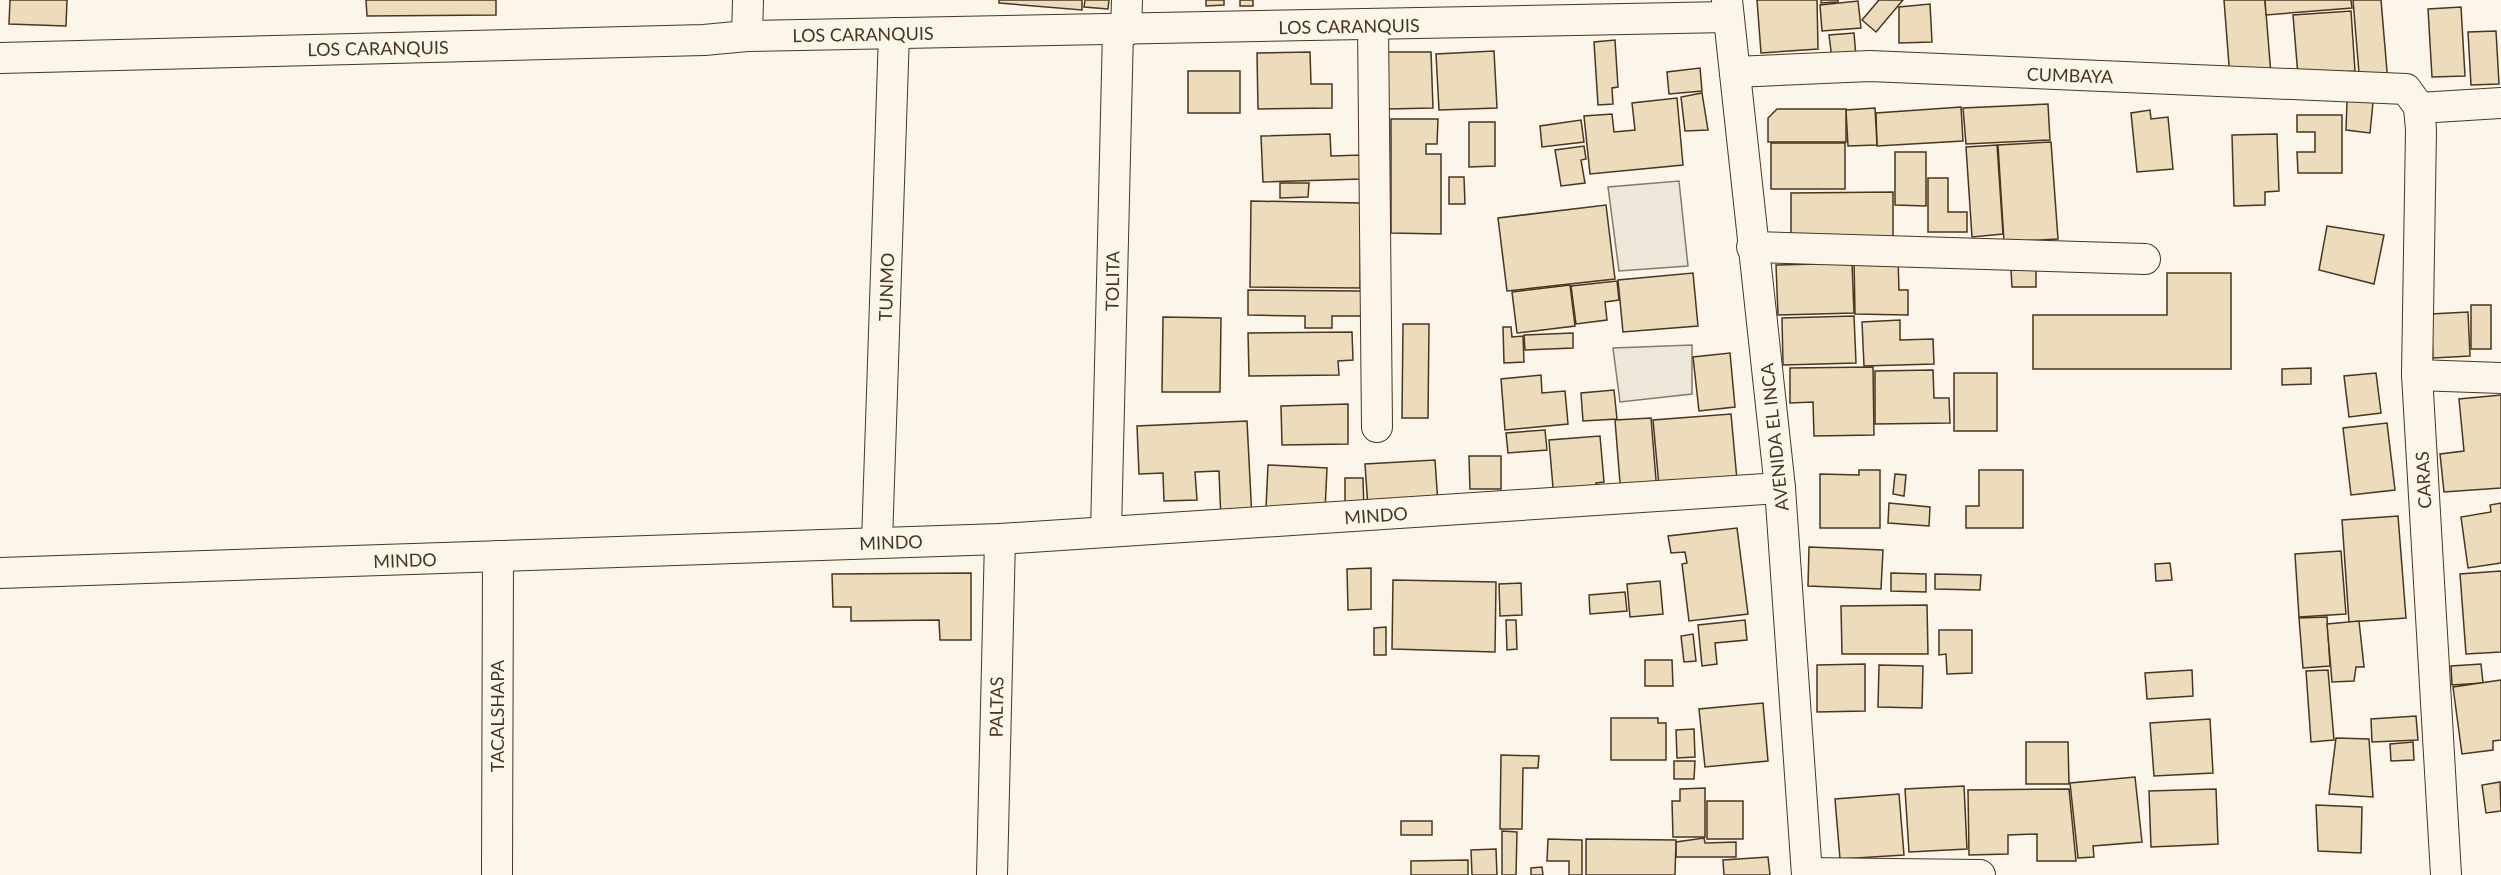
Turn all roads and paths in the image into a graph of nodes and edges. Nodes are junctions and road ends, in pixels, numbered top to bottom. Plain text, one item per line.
1 (748, 0) edge
2 (1127, 0) edge
3 (1727, 9) edge
4 (1435, 12) edge
5 (1373, 25) junction
6 (1122, 31) junction
7 (894, 33) junction
8 (747, 36) junction
9 (0, 58) edge
10 (1735, 72) junction
11 (2412, 99) junction
12 (2501, 103) edge
13 (1752, 247) junction
14 (2145, 259) dead end
15 (2417, 375) junction
16 (2501, 378) edge
17 (1377, 427) dead end
18 (1780, 488) junction
19 (1106, 532) junction
20 (1000, 539) junction
21 (877, 542) junction
22 (498, 556) junction
23 (0, 573) edge
24 (1807, 874) edge
25 (496, 875) edge
26 (992, 875) edge
27 (1980, 875) edge
28 (2446, 875) edge

1 - 8 street
2 - 6 street, TOLITA
3 - 4 street, LOS CARANQUIS
3 - 10 street, AVENIDA EL INCA
4 - 5 street, LOS CARANQUIS
5 - 6 street, LOS CARANQUIS
5 - 17 street
6 - 7 street, LOS CARANQUIS
6 - 19 street, TOLITA
7 - 8 street, LOS CARANQUIS
7 - 21 street, TUNMO
8 - 9 street, LOS CARANQUIS
10 - 11 street, CUMBAYA
10 - 13 street, AVENIDA EL INCA
11 - 12 street, CUMBAYA
11 - 15 street, CARAS
13 - 14 street
13 - 18 street, AVENIDA EL INCA
15 - 16 street
15 - 28 street, CARAS
18 - 19 street, MINDO
18 - 24 street, AVENIDA EL INCA
19 - 20 street, MINDO
20 - 21 street, MINDO
20 - 26 street, PALTAS
21 - 22 street, MINDO
22 - 23 street, MINDO
22 - 25 street, TACALSHAPA
24 - 27 street

